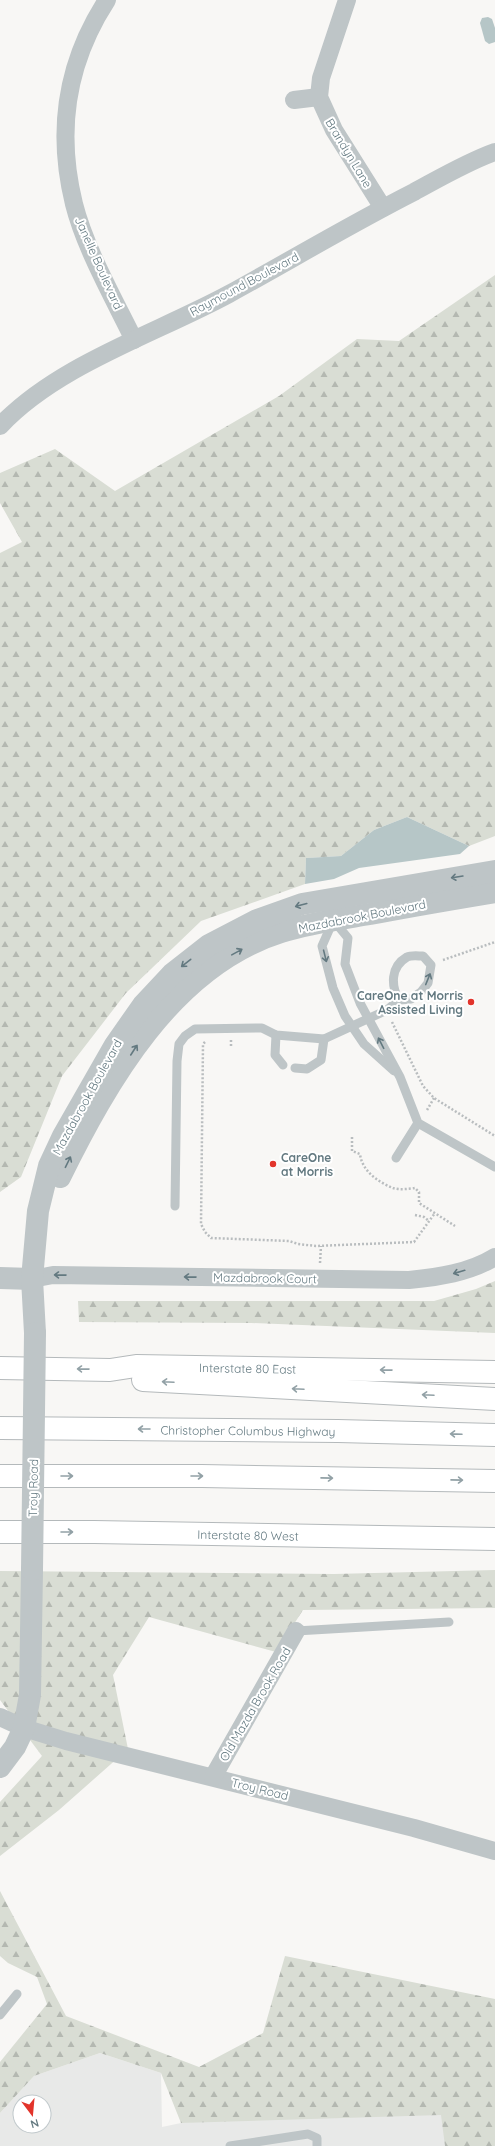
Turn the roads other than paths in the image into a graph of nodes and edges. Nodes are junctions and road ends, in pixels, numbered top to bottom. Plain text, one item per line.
1 (107, 0) edge
2 (347, 0) edge
3 (319, 97) junction
4 (294, 100) dead end
5 (495, 152) edge
6 (383, 208) junction
7 (134, 340) junction
8 (0, 426) edge
9 (495, 871) edge
10 (495, 892) edge
11 (331, 910) junction
12 (399, 1000) junction
13 (368, 1018) junction
14 (351, 1027) junction
15 (276, 1035) junction
16 (324, 1039) junction
17 (283, 1065) dead end
18 (295, 1068) dead end
19 (400, 1077) junction
20 (418, 1123) junction
21 (396, 1158) dead end
22 (495, 1166) edge
23 (176, 1206) dead end
24 (495, 1257) edge
25 (0, 1278) edge
26 (32, 1279) junction
27 (0, 1368) edge
28 (110, 1370) junction
29 (495, 1372) edge
30 (495, 1399) edge
31 (0, 1428) edge
32 (495, 1435) edge
33 (0, 1476) edge
34 (495, 1481) edge
35 (495, 1527) edge
36 (0, 1532) edge
37 (301, 1536) junction
38 (495, 1539) edge
39 (449, 1622) dead end
40 (296, 1631) joint
41 (0, 1717) edge
42 (24, 1728) junction
43 (0, 1767) edge
44 (213, 1777) junction
45 (495, 1851) edge
46 (17, 1994) dead end
47 (0, 2015) edge
48 (230, 2146) edge
49 (317, 2146) edge

1 - 7 street, Janelle Boulevard
2 - 3 street
3 - 4 street
3 - 6 street, Brandyn Lane
5 - 6 street, Raymound Boulevard
6 - 7 street, Raymound Boulevard
7 - 8 street, Raymound Boulevard
9 -> 11 street, Mazdabrook Boulevard
10 - 11 street, Mazdabrook Boulevard
11 - 13 lane
11 -> 14 lane
11 - 26 street, Mazdabrook Boulevard
12 -> 12 lane
12 - 13 lane
13 - 14 lane
19 -> 13 lane
14 - 16 lane
14 - 19 lane
15 - 16 lane
15 - 17 lane
15 - 23 lane
16 - 18 lane
19 - 20 lane
20 - 21 lane
20 - 22 lane
24 -> 26 street, Mazdabrook Court
25 - 26 street
26 - 42 street, Troy Road, bridge
28 -> 27 highway, Interstate 80 East
29 -> 28 highway, Interstate 80 East
30 -> 28 highway
32 -> 31 highway, Christopher Columbus Highway
33 -> 34 highway
35 - 37 highway
36 -> 37 highway, Interstate 80 West
37 - 38 highway, Interstate 80 West
39 - 40 lane
40 - 44 street, Old Mazda Brook Road
41 - 42 street, Troy Road
42 - 43 street
42 - 44 street, Troy Road
44 - 45 street, Troy Road
46 - 47 lane
48 - 49 lane

